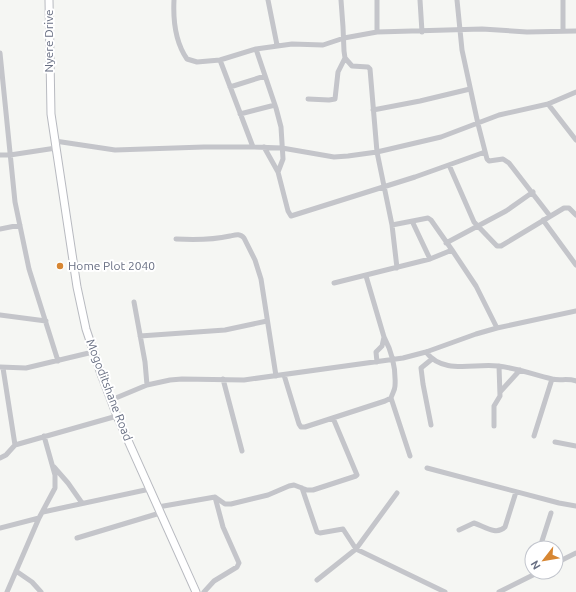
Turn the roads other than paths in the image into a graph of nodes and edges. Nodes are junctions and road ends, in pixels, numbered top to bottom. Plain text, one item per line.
1 (49, 0) edge
2 (174, 0) edge
3 (268, 0) edge
4 (341, 0) edge
5 (376, 0) edge
6 (420, 0) edge
7 (457, 0) edge
8 (563, 0) edge
9 (460, 30) junction
10 (576, 30) edge
11 (563, 31) junction
12 (377, 32) junction
13 (422, 32) junction
14 (344, 38) junction
15 (277, 45) junction
16 (256, 49) junction
17 (0, 53) edge
18 (345, 58) junction
19 (220, 60) junction
20 (265, 76) junction
21 (50, 82) joint
22 (1, 85) edge
23 (230, 87) junction
24 (470, 89) junction
25 (576, 92) edge
26 (308, 100) dead end
27 (548, 104) junction
28 (275, 105) junction
29 (373, 110) junction
30 (240, 114) junction
31 (478, 124) junction
32 (576, 140) edge
33 (56, 145) junction
34 (252, 147) junction
35 (264, 147) junction
36 (282, 148) junction
37 (377, 152) junction
38 (485, 152) junction
39 (0, 154) edge
40 (10, 155) junction
41 (448, 165) junction
42 (278, 172) junction
43 (384, 187) junction
44 (533, 192) junction
45 (576, 215) edge
46 (550, 216) junction
47 (543, 220) junction
48 (412, 221) junction
49 (20, 225) junction
50 (392, 225) junction
51 (477, 226) junction
52 (0, 230) edge
53 (176, 238) dead end
54 (446, 243) junction
55 (452, 250) junction
56 (430, 259) junction
57 (576, 265) edge
58 (397, 268) junction
59 (366, 276) junction
60 (334, 283) dead end
61 (134, 302) dead end
62 (576, 311) edge
63 (0, 315) edge
64 (46, 321) junction
65 (267, 321) junction
66 (497, 328) junction
67 (140, 336) junction
68 (384, 337) junction
69 (93, 352) junction
70 (426, 352) junction
71 (393, 360) junction
72 (432, 360) junction
73 (58, 361) junction
74 (377, 362) junction
75 (499, 366) junction
76 (1, 367) edge
77 (520, 370) junction
78 (284, 375) junction
79 (276, 376) junction
80 (223, 379) junction
81 (552, 379) junction
82 (576, 381) edge
83 (146, 385) junction
84 (500, 392) junction
85 (391, 398) junction
86 (111, 400) junction
87 (117, 416) junction
88 (333, 418) junction
89 (431, 425) dead end
90 (494, 426) dead end
91 (44, 436) junction
92 (534, 436) dead end
93 (555, 442) dead end
94 (15, 445) junction
95 (576, 446) edge
96 (242, 452) dead end
97 (410, 456) dead end
98 (0, 458) edge
99 (52, 465) junction
100 (427, 468) dead end
101 (302, 488) junction
102 (150, 489) junction
103 (516, 492) junction
104 (397, 493) dead end
105 (215, 497) junction
106 (82, 503) junction
107 (576, 506) edge
108 (159, 510) junction
109 (43, 512) junction
110 (551, 513) dead end
111 (39, 518) junction
112 (0, 528) edge
113 (459, 530) dead end
114 (77, 538) dead end
115 (542, 540) edge
116 (356, 549) junction
117 (576, 553) edge
118 (564, 558) edge
119 (16, 571) junction
120 (317, 580) dead end
121 (524, 580) edge
122 (7, 592) edge
123 (41, 592) edge
124 (196, 592) edge
125 (204, 592) edge
126 (445, 592) edge
127 (499, 592) edge

1 - 21 main road, Nyere Drive
2 - 19 street
3 - 15 street
4 - 14 street
5 - 12 street
6 - 13 street
7 - 9 street
8 - 11 street
9 - 11 street
9 - 13 street
9 - 24 street
10 - 11 street
12 - 13 street
12 - 14 street
14 - 15 street
14 - 18 street
15 - 16 street
16 - 19 street
16 - 20 street
17 - 22 street
18 - 26 street
18 - 29 street
19 - 23 street
20 - 23 street
20 - 28 street
21 - 33 main road, Mogoditshane Road
22 - 40 street
23 - 30 street
24 - 29 street
24 - 31 street
25 - 27 street
27 - 31 street
27 - 32 street
28 - 30 street
28 - 36 street
29 - 37 street
30 - 34 street
31 - 37 street
31 - 38 street
33 - 34 street
33 - 40 street
33 - 69 main road, Mogoditshane Road
34 - 35 street
35 - 36 street
35 - 42 street
36 - 37 street
36 - 42 street
37 - 43 street
38 - 41 street
38 - 44 street
39 - 40 street
40 - 49 street
41 - 43 street
41 - 51 street
42 - 43 street
43 - 50 street
44 - 46 street
44 - 51 street
45 - 46 street
46 - 47 street
47 - 51 street
47 - 57 street
48 - 50 street
48 - 54 street
48 - 56 street
49 - 52 street
49 - 64 street
50 - 58 street
51 - 54 street
53 - 65 street
54 - 55 street
55 - 56 street
55 - 66 street
56 - 58 street
58 - 59 street
59 - 60 street
59 - 68 street
61 - 67 street
62 - 66 street
63 - 64 street
64 - 73 street
65 - 67 street
65 - 79 street
66 - 70 street
67 - 83 street
68 - 71 street
68 - 74 street
69 - 73 street
69 - 86 main road, Mogoditshane Road
70 - 71 street
70 - 72 street
71 - 74 street
71 - 85 street
72 - 75 street
72 - 89 street
73 - 76 street
74 - 78 street
75 - 77 street
75 - 84 street
76 - 94 street
77 - 81 street
77 - 84 street
78 - 79 street
78 - 88 street
79 - 80 street
80 - 83 street
80 - 96 street
81 - 82 street
81 - 92 street
83 - 86 street
84 - 90 street
85 - 88 street
85 - 97 street
86 - 87 main road, Mogoditshane Road
87 - 91 street
87 - 102 main road, Mogoditshane Road
88 - 101 street
91 - 94 street
91 - 99 street
93 - 95 street
94 - 98 street
99 - 106 street
99 - 109 street
100 - 103 street
101 - 105 street
101 - 116 street
102 - 106 street
102 - 108 main road, Mogoditshane Road
103 - 107 street
103 - 113 street
104 - 116 street
105 - 108 street
105 - 125 street
106 - 109 street
108 - 114 street
108 - 124 main road, Mogoditshane Road
109 - 111 street
110 - 115 street
111 - 112 street
111 - 119 street
116 - 120 street
116 - 126 street
117 - 118 street
119 - 122 street
119 - 123 street
121 - 127 street

